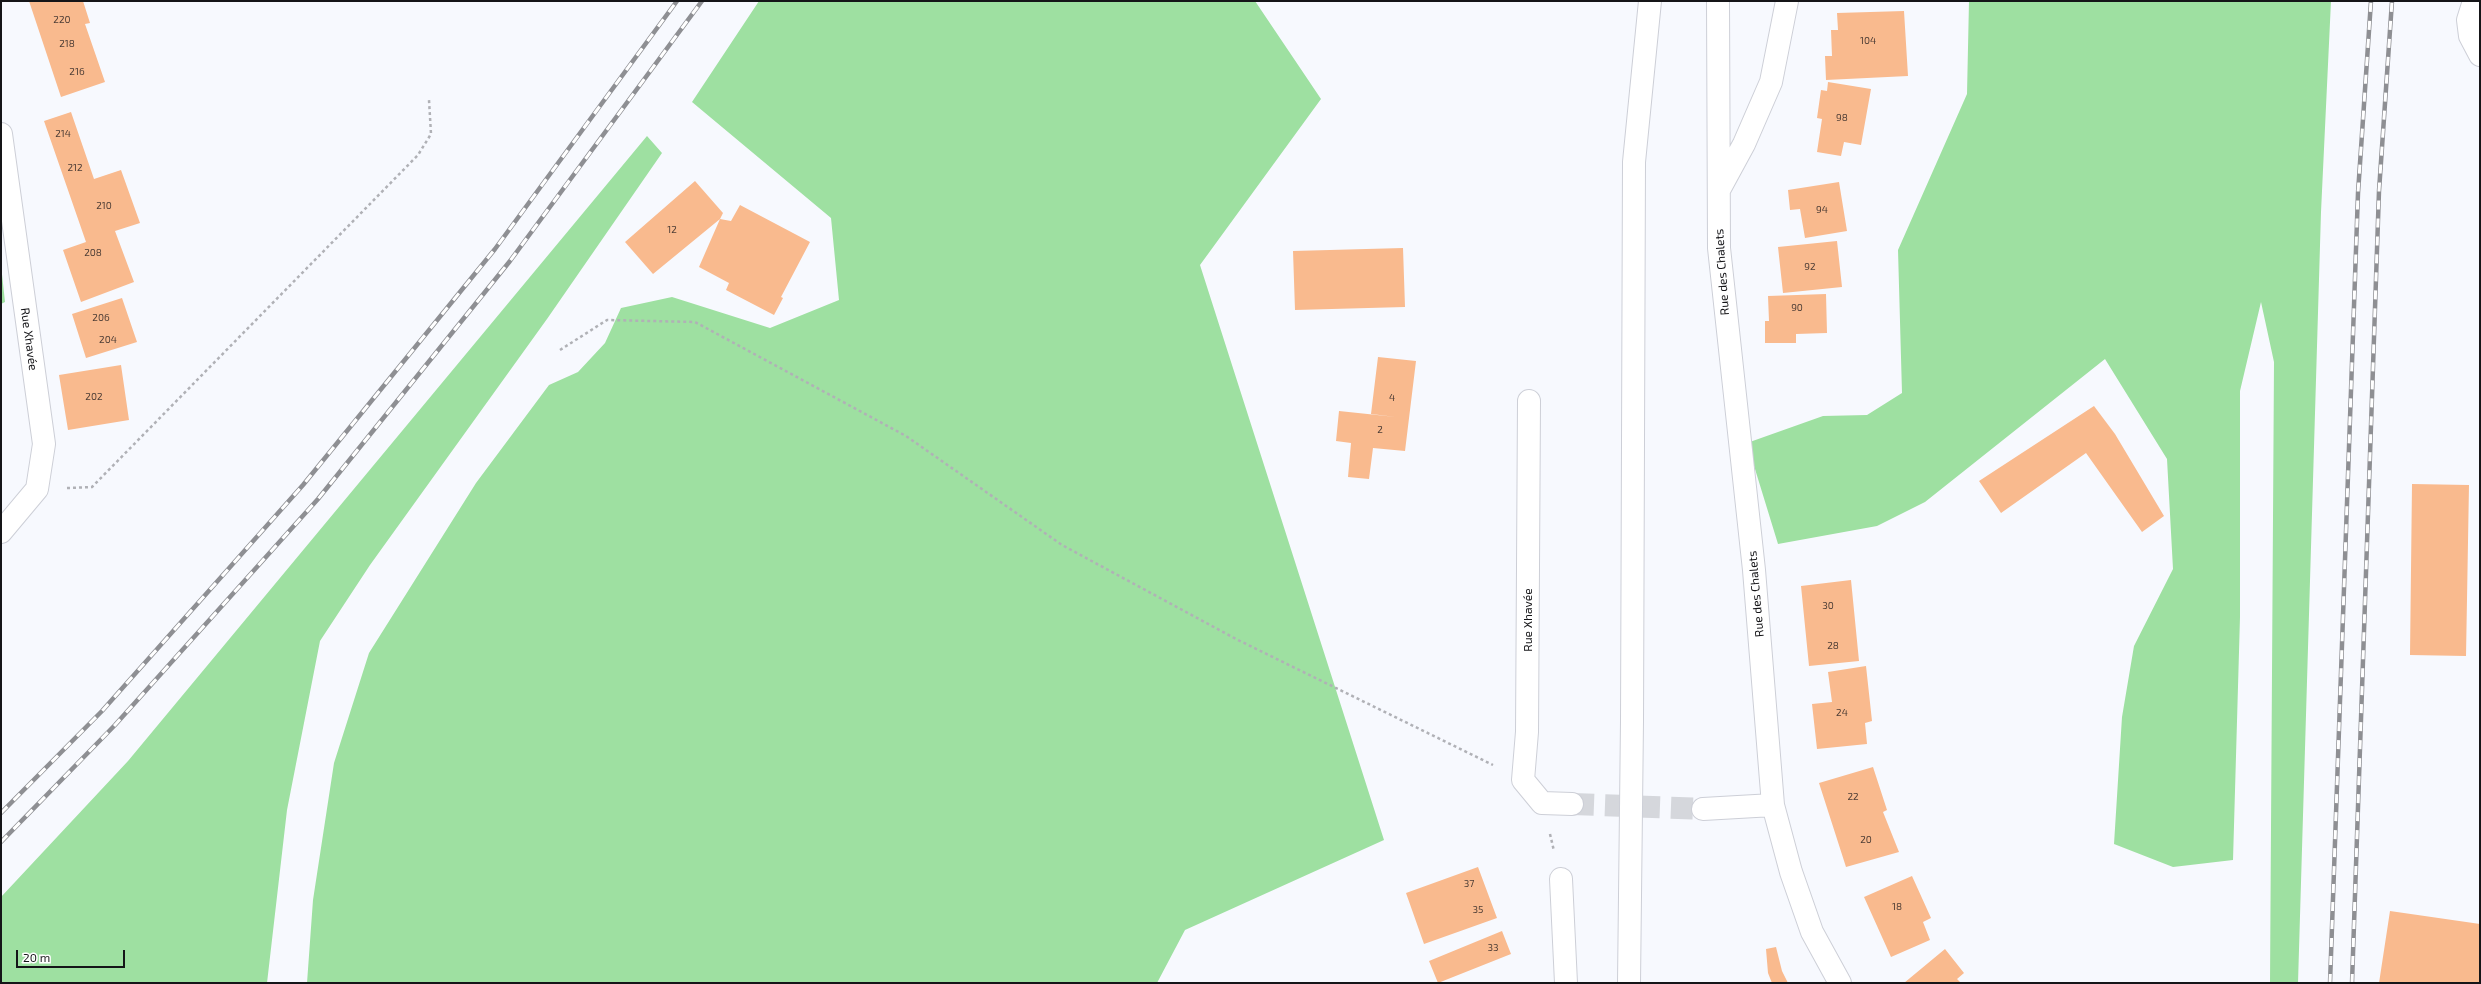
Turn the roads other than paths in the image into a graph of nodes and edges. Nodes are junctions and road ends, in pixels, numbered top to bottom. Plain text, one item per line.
1 (1650, 1) edge
2 (1718, 1) edge
3 (1787, 1) edge
4 (2474, 1) edge
5 (2480, 55) edge
6 (1, 134) edge
7 (1718, 193) junction
8 (1529, 401) dead end
9 (1, 532) edge
10 (1572, 804) tunnel mouth
11 (1773, 804) junction
12 (1703, 809) tunnel mouth
13 (1561, 879) road end
14 (1566, 983) edge
15 (1629, 983) edge
16 (1840, 983) edge

1 - 15 street
2 - 7 street, Rue des Chalets
3 - 7 street
4 - 5 street
6 - 9 street, Rue Xhavée
7 - 11 street, Rue des Chalets
8 - 10 street, Rue Xhavée
11 - 12 street
11 - 16 street, Rue des Chalets
13 - 14 street

